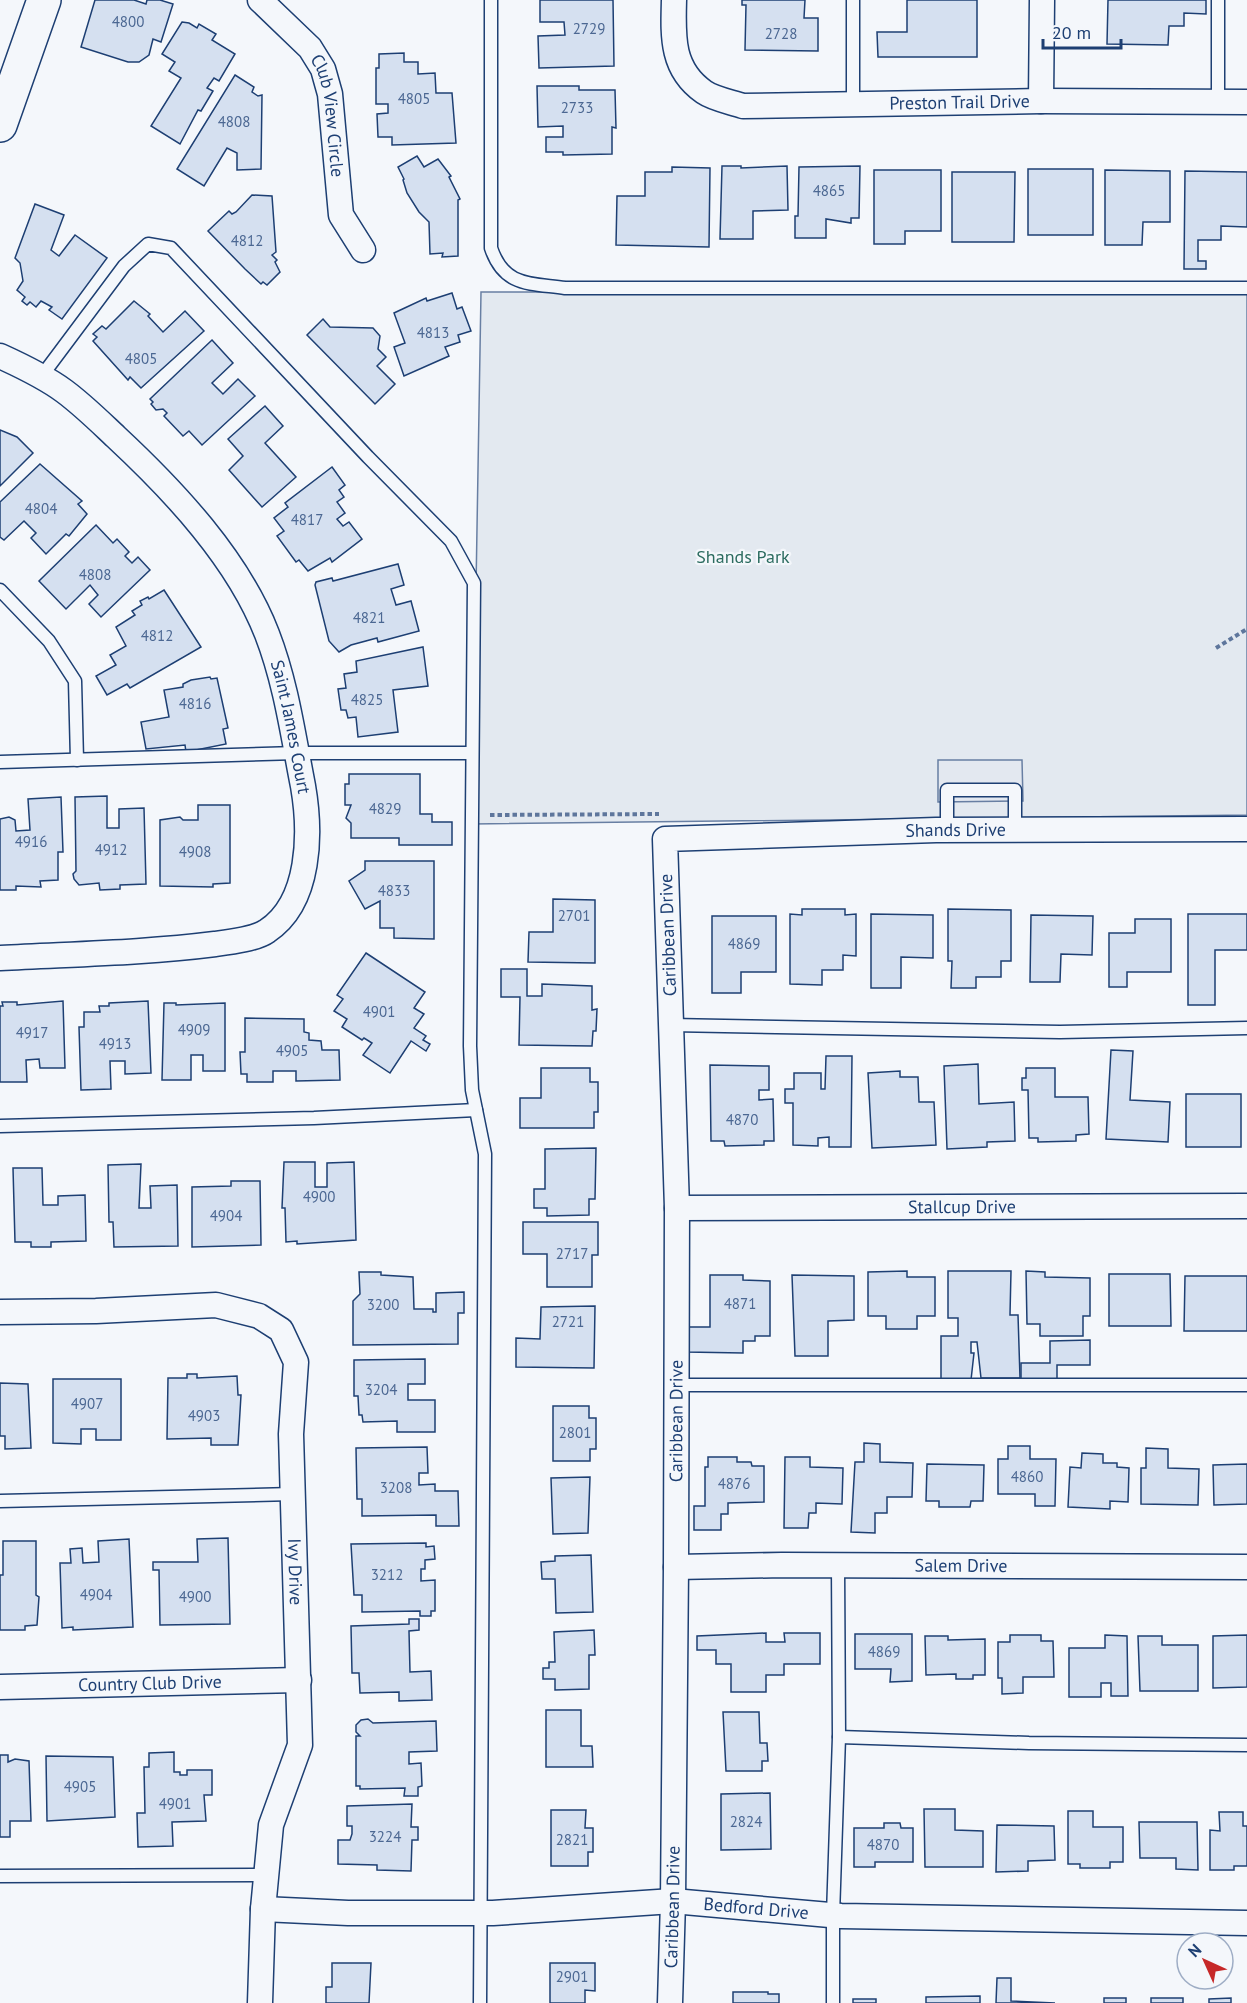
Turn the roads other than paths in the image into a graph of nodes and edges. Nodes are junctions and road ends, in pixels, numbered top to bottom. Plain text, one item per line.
1 (44, 0) edge
2 (260, 0) edge
3 (491, 0) edge
4 (674, 0) edge
5 (853, 0) edge
6 (1042, 0) edge
7 (1218, 0) edge
8 (1041, 100) junction
9 (1218, 102) junction
10 (1247, 102) edge
11 (853, 104) junction
12 (0, 125) edge
13 (363, 250) dead end
14 (1247, 288) edge
15 (0, 356) edge
16 (41, 377) junction
17 (0, 590) edge
18 (297, 753) junction
19 (471, 753) junction
20 (77, 760) junction
21 (0, 762) edge
22 (1247, 829) edge
23 (947, 830) junction
24 (1015, 830) junction
25 (665, 839) joint
26 (0, 957) edge
27 (671, 1025) junction
28 (1247, 1028) edge
29 (476, 1110) junction
30 (0, 1126) edge
31 (1247, 1206) edge
32 (677, 1208) junction
33 (0, 1312) edge
34 (677, 1385) junction
35 (1247, 1385) edge
36 (293, 1494) junction
37 (0, 1501) edge
38 (838, 1566) junction
39 (676, 1567) junction
40 (1247, 1567) edge
41 (298, 1680) junction
42 (0, 1687) edge
43 (839, 1737) junction
44 (1247, 1745) edge
45 (266, 1875) junction
46 (0, 1876) edge
47 (673, 1901) junction
48 (263, 1909) junction
49 (481, 1914) junction
50 (832, 1915) junction
51 (1247, 1923) edge
52 (260, 2003) edge
53 (480, 2003) edge
54 (670, 2003) edge
55 (833, 2003) edge

1 - 12 main road
2 - 13 street, Club View Circle
3 - 14 lane
4 - 11 street, Preston Trail Drive
5 - 11 lane
6 - 8 street
7 - 9 lane
8 - 9 street, Preston Trail Drive
8 - 11 street, Preston Trail Drive
9 - 10 street, Preston Trail Drive
15 - 16 street, Saint James Court
16 - 18 street, Saint James Court
16 - 19 lane
17 - 20 lane
18 - 19 lane
18 - 20 lane
18 - 26 street, Saint James Court
19 - 29 lane
20 - 21 lane
22 - 24 street, Shands Drive
23 - 24 street, Shands Drive
23 - 24 lane
23 - 25 street, Shands Drive
25 - 27 street, Caribbean Drive
27 - 28 lane
27 - 32 street, Caribbean Drive
29 - 30 lane
29 - 49 lane
31 - 32 street, Stallcup Drive
32 - 34 street, Caribbean Drive
33 - 36 street, Ivy Drive
34 - 35 lane
34 - 39 street, Caribbean Drive
36 - 37 lane
36 - 41 street, Ivy Drive
38 - 39 street, Salem Drive
38 - 40 street, Salem Drive
38 - 43 lane
39 - 47 street, Caribbean Drive
41 - 42 street, Country Club Drive
41 - 45 street, Ivy Drive
43 - 44 lane
43 - 50 lane
45 - 46 lane
45 - 48 street, Ivy Drive
47 - 49 street, Bedford Drive
47 - 50 street, Bedford Drive
47 - 54 street, Caribbean Drive
48 - 49 street, Bedford Drive
48 - 52 street, Ivy Drive
49 - 53 lane
50 - 51 street, Bedford Drive
50 - 55 lane

